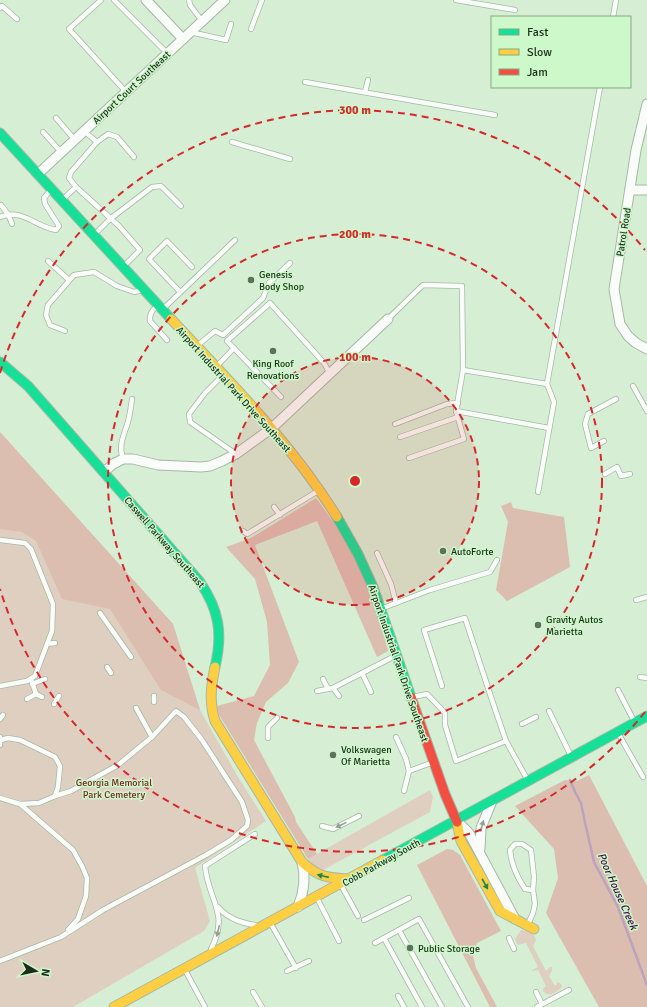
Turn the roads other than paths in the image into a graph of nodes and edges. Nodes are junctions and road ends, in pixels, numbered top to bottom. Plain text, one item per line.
1 (101, 0) edge
2 (114, 0) edge
3 (146, 0) edge
4 (189, 0) edge
5 (224, 0) edge
6 (262, 0) edge
7 (456, 0) edge
8 (616, 0) edge
9 (0, 8) edge
10 (515, 10) dead end
11 (613, 16) edge
12 (17, 19) dead end
13 (202, 21) junction
14 (231, 24) dead end
15 (252, 29) dead end
16 (186, 36) junction
17 (167, 53) junction
18 (368, 80) dead end
19 (305, 82) dead end
20 (600, 88) edge
21 (126, 92) junction
22 (365, 92) junction
23 (647, 104) edge
24 (495, 115) dead end
25 (56, 118) dead end
26 (84, 131) junction
27 (43, 132) dead end
28 (0, 133) edge
29 (75, 140) junction
30 (97, 142) junction
31 (232, 142) dead end
32 (62, 152) junction
33 (134, 157) dead end
34 (290, 159) dead end
35 (38, 174) junction
36 (76, 187) junction
37 (52, 188) junction
38 (630, 190) junction
39 (647, 190) edge
40 (62, 200) junction
41 (1, 205) edge
42 (180, 206) dead end
43 (8, 214) junction
44 (0, 217) edge
45 (110, 219) junction
46 (12, 224) dead end
47 (94, 235) junction
48 (235, 240) dead end
49 (48, 261) dead end
50 (290, 263) dead end
51 (123, 266) junction
52 (192, 267) dead end
53 (69, 280) junction
54 (145, 290) junction
55 (180, 292) junction
56 (160, 307) junction
57 (388, 319) joint
58 (65, 330) dead end
59 (167, 340) dead end
60 (197, 346) junction
61 (234, 348) junction
62 (647, 349) edge
63 (0, 362) edge
64 (216, 367) junction
65 (463, 370) junction
66 (330, 374) junction
67 (224, 375) junction
68 (547, 384) junction
69 (634, 386) dead end
70 (281, 397) dead end
71 (132, 399) dead end
72 (616, 399) dead end
73 (458, 403) junction
74 (456, 411) junction
75 (647, 411) edge
76 (458, 417) junction
77 (395, 424) dead end
78 (272, 428) junction
79 (549, 428) junction
80 (400, 437) dead end
81 (604, 441) dead end
82 (236, 454) junction
83 (409, 458) dead end
84 (123, 459) junction
85 (104, 472) junction
86 (604, 474) dead end
87 (630, 474) dead end
88 (319, 490) junction
89 (538, 492) dead end
90 (274, 507) dead end
91 (280, 515) junction
92 (243, 531) dead end
93 (0, 540) edge
94 (378, 553) dead end
95 (497, 560) dead end
96 (647, 597) edge
97 (636, 600) dead end
98 (396, 603) junction
99 (381, 608) junction
100 (100, 613) dead end
101 (55, 643) dead end
102 (47, 644) junction
103 (397, 655) junction
104 (130, 657) dead end
105 (107, 667) dead end
106 (111, 673) dead end
107 (362, 673) junction
108 (640, 676) dead end
109 (647, 678) edge
110 (31, 679) junction
111 (45, 679) dead end
112 (323, 679) dead end
113 (32, 684) junction
114 (0, 686) edge
115 (442, 686) dead end
116 (330, 688) junction
117 (618, 690) dead end
118 (317, 691) dead end
119 (371, 692) dead end
120 (36, 694) junction
121 (59, 696) dead end
122 (154, 696) dead end
123 (339, 696) dead end
124 (42, 697) dead end
125 (412, 697) junction
126 (27, 700) dead end
127 (154, 702) dead end
128 (54, 704) dead end
129 (144, 708) dead end
130 (549, 711) dead end
131 (647, 716) edge
132 (536, 717) dead end
133 (277, 718) dead end
134 (634, 723) junction
135 (522, 724) dead end
136 (618, 732) junction
137 (152, 736) junction
138 (396, 737) dead end
139 (268, 738) dead end
140 (0, 741) edge
141 (506, 741) junction
142 (572, 757) junction
143 (434, 762) junction
144 (409, 771) junction
145 (643, 777) dead end
146 (528, 781) junction
147 (404, 791) dead end
148 (54, 796) junction
149 (0, 798) edge
150 (492, 801) junction
151 (20, 804) junction
152 (359, 816) dead end
153 (457, 820) junction
154 (322, 826) dead end
155 (255, 834) dead end
156 (480, 852) junction
157 (302, 862) junction
158 (345, 881) junction
159 (533, 890) junction
160 (316, 897) junction
161 (409, 898) dead end
162 (216, 904) junction
163 (298, 907) junction
164 (358, 916) dead end
165 (364, 920) dead end
166 (515, 921) junction
167 (267, 924) junction
168 (531, 927) joint
169 (399, 930) junction
170 (61, 937) junction
171 (384, 938) junction
172 (509, 938) dead end
173 (339, 941) dead end
174 (375, 943) dead end
175 (514, 949) dead end
176 (206, 957) junction
177 (2, 960) edge
178 (309, 961) dead end
179 (296, 968) junction
180 (184, 969) junction
181 (287, 971) dead end
182 (569, 990) dead end
183 (253, 992) dead end
184 (536, 992) dead end
185 (398, 996) dead end
186 (542, 1004) junction
187 (114, 1007) edge
188 (206, 1007) edge
189 (262, 1007) edge
190 (404, 1007) edge
191 (422, 1007) edge
192 (442, 1007) edge
193 (468, 1007) edge
194 (537, 1007) edge

1 - 21 lane
2 - 17 lane
3 - 16 street
4 - 13 lane
5 - 13 street, Airport Court Southeast
6 - 15 lane
7 - 10 lane
8 - 11 lane
9 - 12 lane
13 - 16 street, Airport Court Southeast
14 - 16 lane
16 - 17 street, Airport Court Southeast
17 - 21 street, Airport Court Southeast
18 - 22 lane
19 - 22 lane
20 - 68 lane
21 - 26 street, Airport Court Southeast
22 - 24 lane
23 - 38 street, Patrol Road
25 - 29 lane
26 - 29 street, Airport Court Southeast
26 - 30 lane
27 - 32 lane
28 - 35 street, Airport Industrial Park Drive Southeast
29 - 32 street, Airport Court Southeast
30 - 33 lane
30 - 36 lane
31 - 34 lane
32 - 35 street, Airport Court Southeast
35 - 37 street, Airport Industrial Park Drive Southeast
36 - 40 lane
36 - 45 lane
37 - 40 street, Airport Industrial Park Drive Southeast
37 - 43 lane
38 - 39 street
38 - 62 street, Patrol Road
40 - 47 street, Airport Industrial Park Drive Southeast
41 - 43 lane
42 - 45 lane
43 - 44 lane
43 - 46 lane
45 - 47 lane
45 - 51 lane
47 - 51 street, Airport Industrial Park Drive Southeast
48 - 55 lane
49 - 53 lane
50 - 60 lane
51 - 54 street, Airport Industrial Park Drive Southeast
52 - 55 lane
53 - 54 lane
53 - 58 lane
54 - 56 street, Airport Industrial Park Drive Southeast
55 - 56 lane
56 - 59 lane
56 - 60 street, Airport Industrial Park Drive Southeast
57 - 65 lane
57 - 66 street
60 - 64 street, Airport Industrial Park Drive Southeast
61 - 64 lane
61 - 66 lane
61 - 70 lane
63 - 85 street, Caswell Parkway Southeast
64 - 67 street, Airport Industrial Park Drive Southeast
65 - 68 lane
65 - 73 lane
66 - 78 street
67 - 78 street, Airport Industrial Park Drive Southeast
67 - 82 lane
68 - 79 lane
69 - 75 lane
71 - 84 lane
72 - 81 lane
73 - 74 lane
73 - 77 lane
74 - 76 lane
74 - 79 lane
76 - 80 lane
76 - 83 lane
78 - 82 street
78 - 88 street, Airport Industrial Park Drive Southeast
79 - 89 lane
82 - 84 street
84 - 85 street
85 - 157 street, Caswell Parkway Southeast
86 - 87 lane
88 - 91 lane
88 - 99 street, Airport Industrial Park Drive Southeast
90 - 91 lane
91 - 92 lane
93 - 102 lane
94 - 98 lane
95 - 98 lane
96 - 97 lane
98 - 99 lane
99 - 103 street, Airport Industrial Park Drive Southeast
100 - 104 lane
101 - 102 lane
102 - 110 lane
103 - 107 lane
103 - 125 street, Airport Industrial Park Drive Southeast
105 - 106 lane
107 - 116 lane
107 - 119 lane
108 - 109 lane
110 - 113 lane
110 - 114 lane
111 - 113 lane
112 - 116 lane
113 - 120 lane
115 - 141 lane
116 - 118 lane
116 - 123 lane
117 - 134 lane
120 - 124 lane
120 - 126 lane
121 - 128 lane
122 - 127 lane
125 - 141 lane
125 - 143 street, Airport Industrial Park Drive Southeast
129 - 137 lane
130 - 142 lane
131 - 134 street, Cobb Parkway South
132 - 135 lane
133 - 139 lane
134 - 136 street, Cobb Parkway South
136 - 142 street, Cobb Parkway South
136 - 145 lane
137 - 148 lane
137 - 170 lane
138 - 144 lane
140 - 148 lane
141 - 146 lane
142 - 146 street, Cobb Parkway South
143 - 144 lane
143 - 153 street, Airport Industrial Park Drive Southeast
144 - 147 lane
146 - 150 street, Cobb Parkway South
148 - 151 lane
149 - 151 lane
150 - 153 street, Cobb Parkway South
156 -> 150 street
151 - 170 lane
152 -> 154 lane
153 - 156 street
153 - 158 street, Cobb Parkway South
153 -> 166 street, Airport Industrial Park Drive Southeast
155 - 162 lane
156 - 166 street
158 -> 157 street, Caswell Parkway Southeast
157 - 163 street, Caswell Parkway Southeast
158 - 160 street, Cobb Parkway South
158 - 164 lane
159 - 159 lane
159 - 168 lane
160 - 163 street, Cobb Parkway South
160 - 173 lane
161 - 165 lane
162 - 167 lane
162 -> 176 lane
163 - 167 street, Cobb Parkway South
166 - 168 street, Airport Industrial Park Drive Southeast
167 - 176 street, Cobb Parkway South
167 - 179 lane
169 - 171 lane
169 - 192 lane
169 - 193 lane
170 - 177 lane
171 - 174 lane
171 - 191 lane
172 - 175 lane
176 - 180 street, Cobb Parkway South
178 - 179 lane
179 - 181 lane
180 - 187 street, Cobb Parkway South
180 - 188 lane
182 - 186 lane
183 - 189 lane
184 - 186 lane
185 - 190 lane
186 - 194 lane

